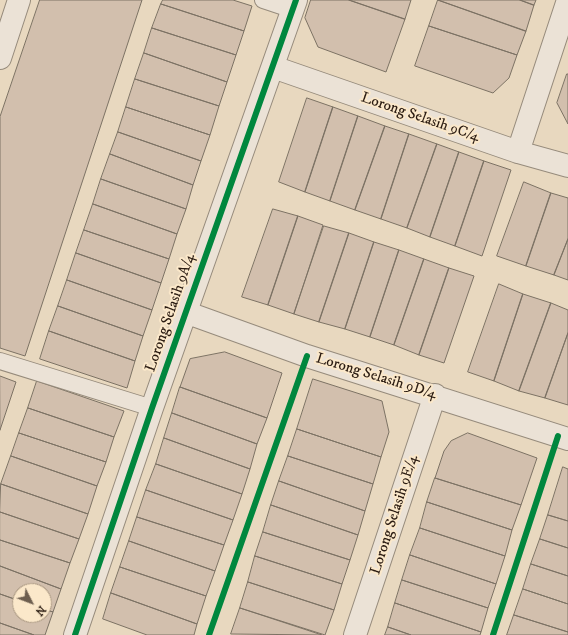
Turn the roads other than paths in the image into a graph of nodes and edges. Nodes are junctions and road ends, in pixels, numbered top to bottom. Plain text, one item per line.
1 (19, 0) edge
2 (263, 0) edge
3 (568, 0) edge
4 (294, 5) edge
5 (0, 58) edge
6 (273, 66) junction
7 (518, 152) junction
8 (568, 166) edge
9 (185, 312) junction
10 (0, 361) edge
11 (435, 395) junction
12 (152, 408) junction
13 (568, 439) edge
14 (75, 635) edge
15 (355, 635) edge

1 - 5 street
2 - 4 lane
3 - 7 street
4 - 6 street, Lorong Selasih 9A/4
6 - 7 street, Lorong Selasih 9C/4
6 - 9 street, Lorong Selasih 9A/4
7 - 8 street, Lorong Selasih 9C/4
9 - 11 street, Lorong Selasih 9D/4
9 - 12 street, Lorong Selasih 9A/4
10 - 12 lane
11 - 13 street, Lorong Selasih 9D/4
11 - 15 street, Lorong Selasih 9E/4
12 - 14 street, Lorong Selasih 9A/4

